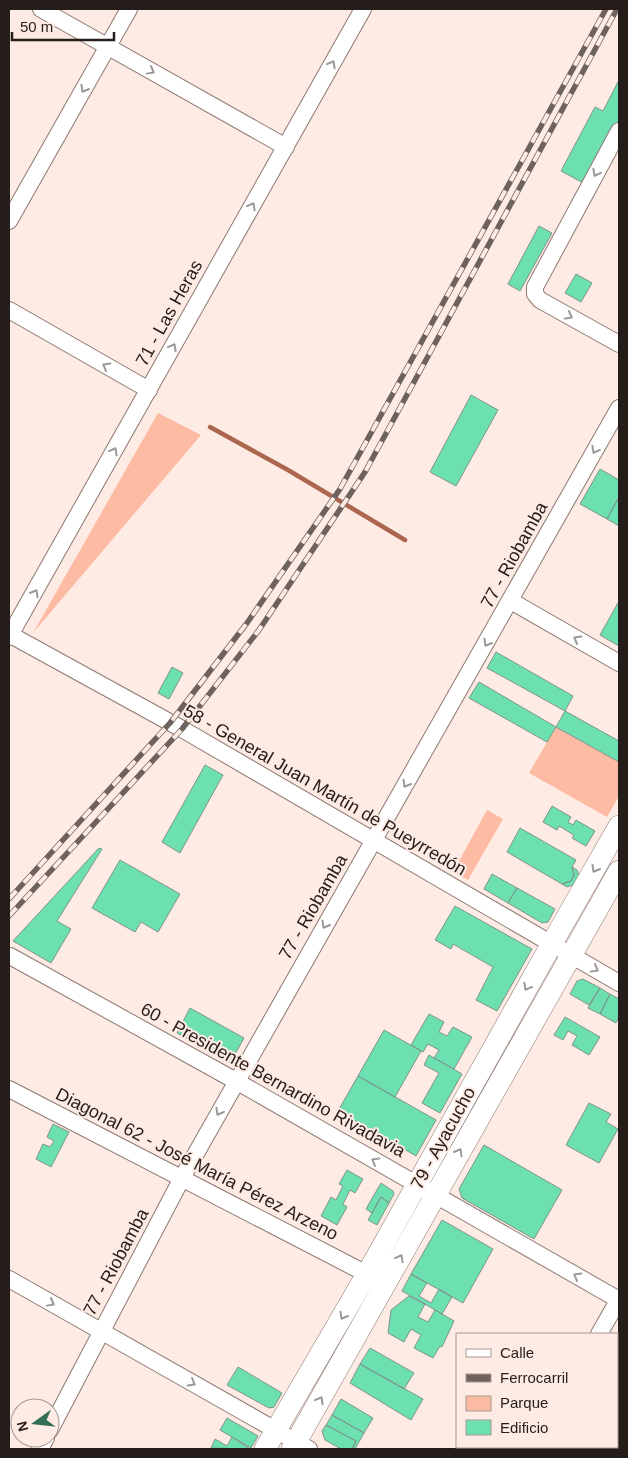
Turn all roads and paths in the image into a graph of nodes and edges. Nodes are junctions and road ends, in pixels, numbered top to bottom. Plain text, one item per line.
1 (41, 9) edge
2 (129, 9) edge
3 (363, 9) edge
4 (108, 47) junction
5 (619, 131) edge
6 (286, 147) junction
7 (9, 221) edge
8 (9, 310) edge
9 (619, 344) edge
10 (149, 390) junction
11 (619, 408) edge
12 (511, 601) junction
13 (9, 636) edge
14 (619, 663) edge
15 (619, 826) edge
16 (373, 842) junction
17 (619, 871) edge
18 (551, 944) junction
19 (10, 956) edge
20 (570, 956) junction
21 (619, 983) edge
22 (236, 1082) junction
23 (9, 1089) edge
24 (182, 1178) junction
25 (426, 1190) junction
26 (368, 1274) junction
27 (9, 1279) edge
28 (619, 1299) edge
29 (102, 1331) junction
30 (600, 1333) edge
31 (60, 1411) edge
32 (276, 1431) junction
33 (299, 1447) edge
34 (265, 1449) edge

1 - 4 street
2 - 4 street
6 -> 3 street, 71 - Las Heras
4 -> 6 street
4 -> 7 street
5 -> 9 street
10 -> 6 street, 71 - Las Heras
10 -> 8 street
13 -> 10 street, 71 - Las Heras
11 -> 12 street, 77 - Riobamba
14 -> 12 street
12 -> 16 street, 77 - Riobamba
13 - 16 street, 58 - General Juan Martín de Pueyrredón
15 -> 18 main road, 79 - Ayacucho
16 - 18 street, 58 - General Juan Martín de Pueyrredón
16 -> 22 street, 77 - Riobamba
17 - 20 main road, 79 - Ayacucho
18 - 20 street, 58 - General Juan Martín de Pueyrredón
18 -> 25 main road, 79 - Ayacucho
19 - 22 street, 60 - Presidente Bernardino Rivadavia
20 -> 21 street, 58 - General Juan Martín de Pueyrredón
25 -> 20 main road, 79 - Ayacucho
22 -> 24 street, 77 - Riobamba
25 -> 22 street, 60 - Presidente Bernardino Rivadavia
23 - 24 street, Diagonal 62 - José María Pérez Arzeno
24 - 26 street, Diagonal 62 - José María Pérez Arzeno
24 - 29 street, 77 - Riobamba
25 - 26 main road, 79 - Ayacucho
28 -> 25 street, 60 - Presidente Bernardino Rivadavia
33 -> 25 main road, 79 - Ayacucho
26 -> 32 main road, 79 - Ayacucho
27 -> 29 street
28 - 30 street
29 - 31 street, 77 - Riobamba
29 -> 32 street
32 - 33 street
32 - 34 main road, 79 - Ayacucho

